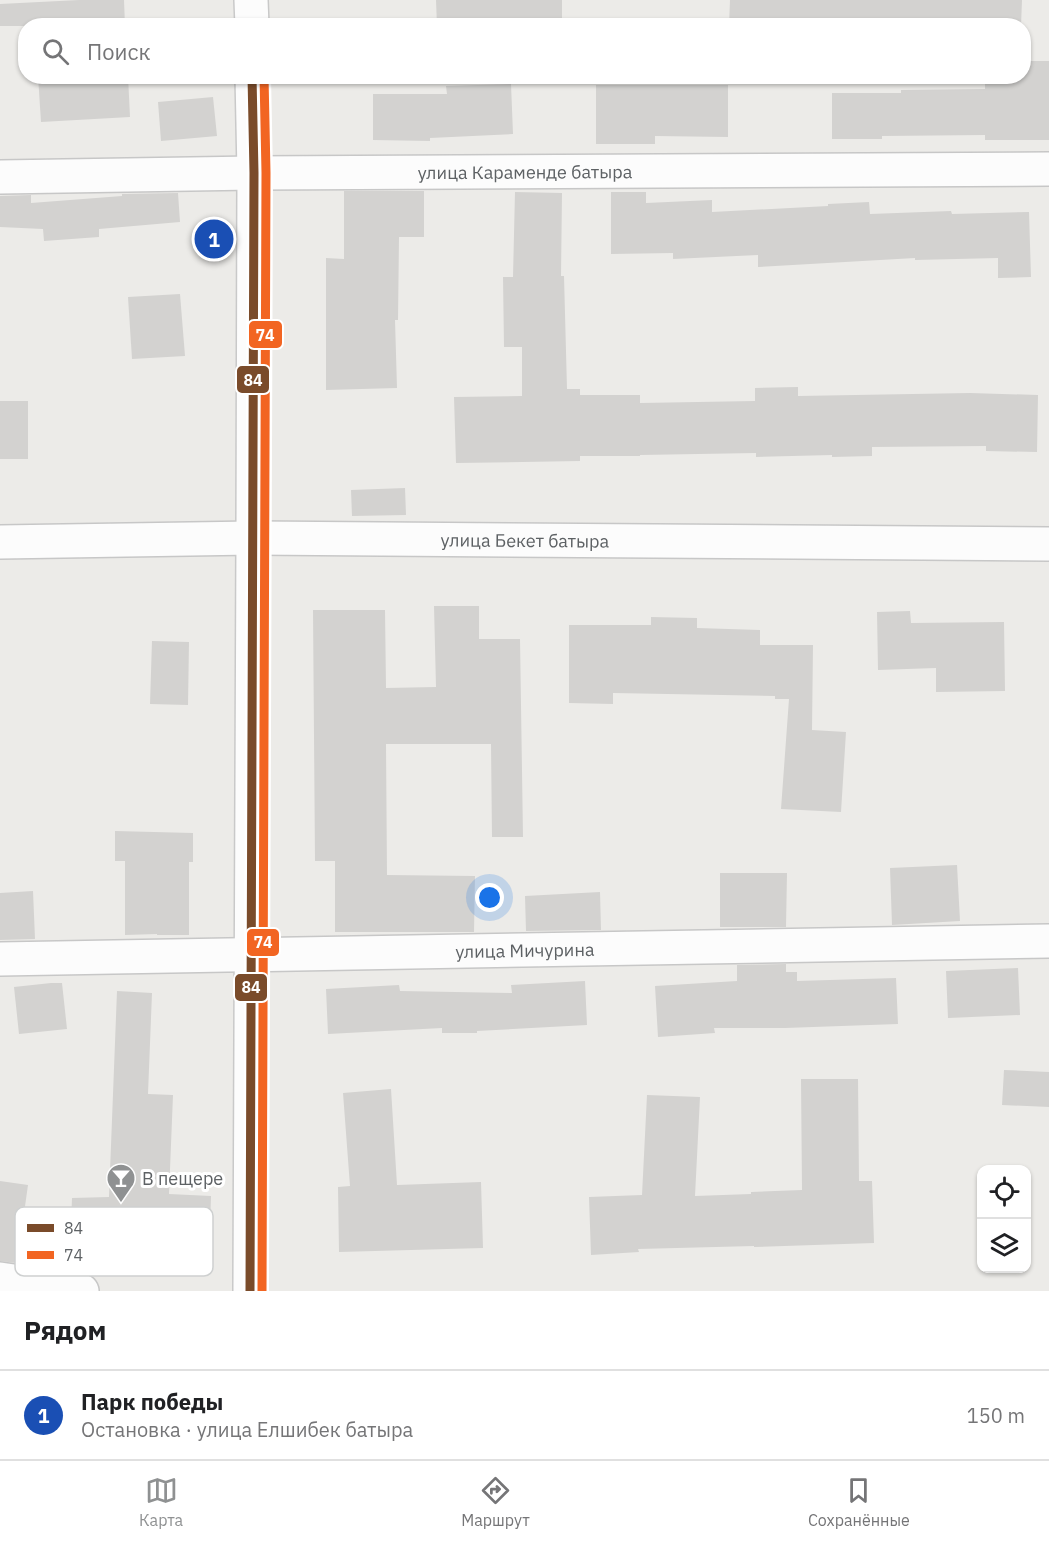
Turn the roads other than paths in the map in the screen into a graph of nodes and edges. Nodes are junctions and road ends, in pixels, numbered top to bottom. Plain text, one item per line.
1 (251, 0) edge
2 (252, 18) edge
3 (252, 84) edge
4 (1049, 169) edge
5 (254, 173) junction
6 (0, 177) edge
7 (253, 538) junction
8 (0, 542) edge
9 (1049, 544) edge
10 (1049, 941) edge
11 (252, 955) junction
12 (0, 959) edge
13 (0, 1279) edge
14 (82, 1291) edge
15 (249, 1291) edge

1 - 2 street
3 - 5 street
4 - 5 street, улица Караменде батыра
5 - 6 street, улица Караменде батыра
5 - 7 street
7 - 8 street, улица Бекет батыра
7 - 9 street, улица Бекет батыра
7 - 11 street
10 - 11 street, улица Мичурина
11 - 12 street, улица Мичурина
11 - 15 street
13 - 14 street

